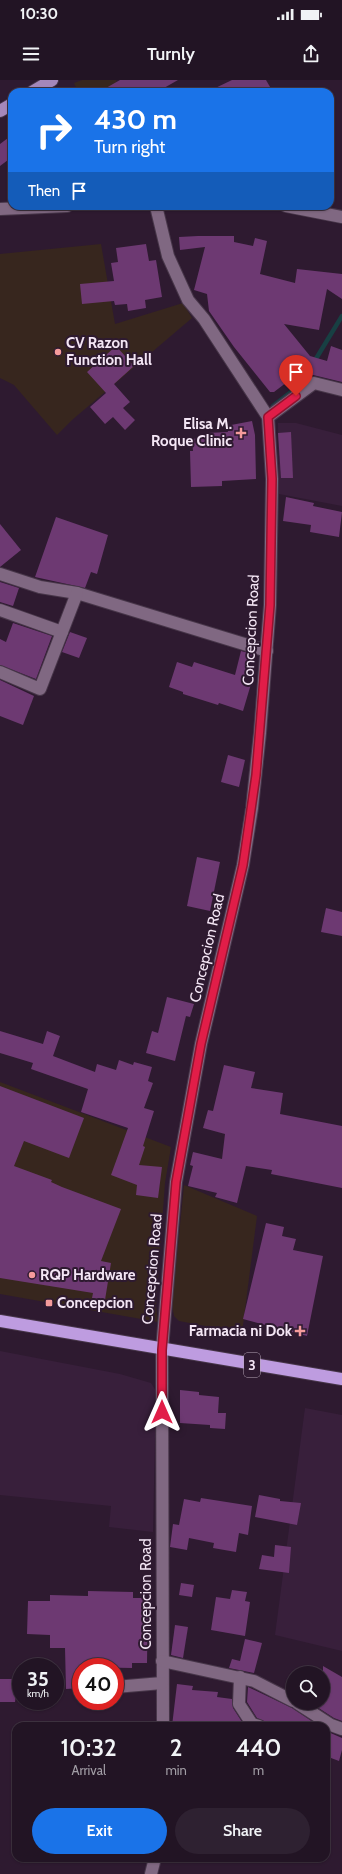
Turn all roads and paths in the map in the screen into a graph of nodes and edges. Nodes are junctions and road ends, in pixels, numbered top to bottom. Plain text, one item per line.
1 (52, 80) edge
2 (39, 88) edge
3 (157, 210) edge
4 (306, 210) edge
5 (342, 217) edge
6 (342, 390) edge
7 (268, 417) junction
8 (0, 574) edge
9 (78, 593) junction
10 (0, 610) edge
11 (62, 632) junction
12 (267, 651) junction
13 (0, 672) edge
14 (0, 1321) edge
15 (162, 1350) junction
16 (342, 1379) edge
17 (162, 1661) junction
18 (240, 1678) junction
19 (162, 1683) junction
20 (124, 1686) edge
21 (286, 1697) edge
22 (307, 1710) edge
23 (163, 1722) edge
24 (251, 1722) edge
25 (326, 1722) edge
26 (330, 1724) edge
27 (342, 1729) edge
28 (154, 1862) edge
29 (151, 1874) edge

1 - 2 main road
3 - 7 street, Concepcion Road
4 - 5 street
6 - 7 street
7 - 12 street, Concepcion Road
8 - 9 street
9 - 11 street
9 - 12 street
10 - 11 street
11 - 13 street
12 - 15 street, Concepcion Road
14 - 15 highway, 3
15 - 16 highway, 3
15 - 17 street, Concepcion Road
17 - 18 street
17 - 19 street, Concepcion Road
18 - 21 street
18 - 24 street
19 - 20 street
19 - 23 street, Concepcion Road
22 - 25 street
26 - 27 street
28 - 29 street

